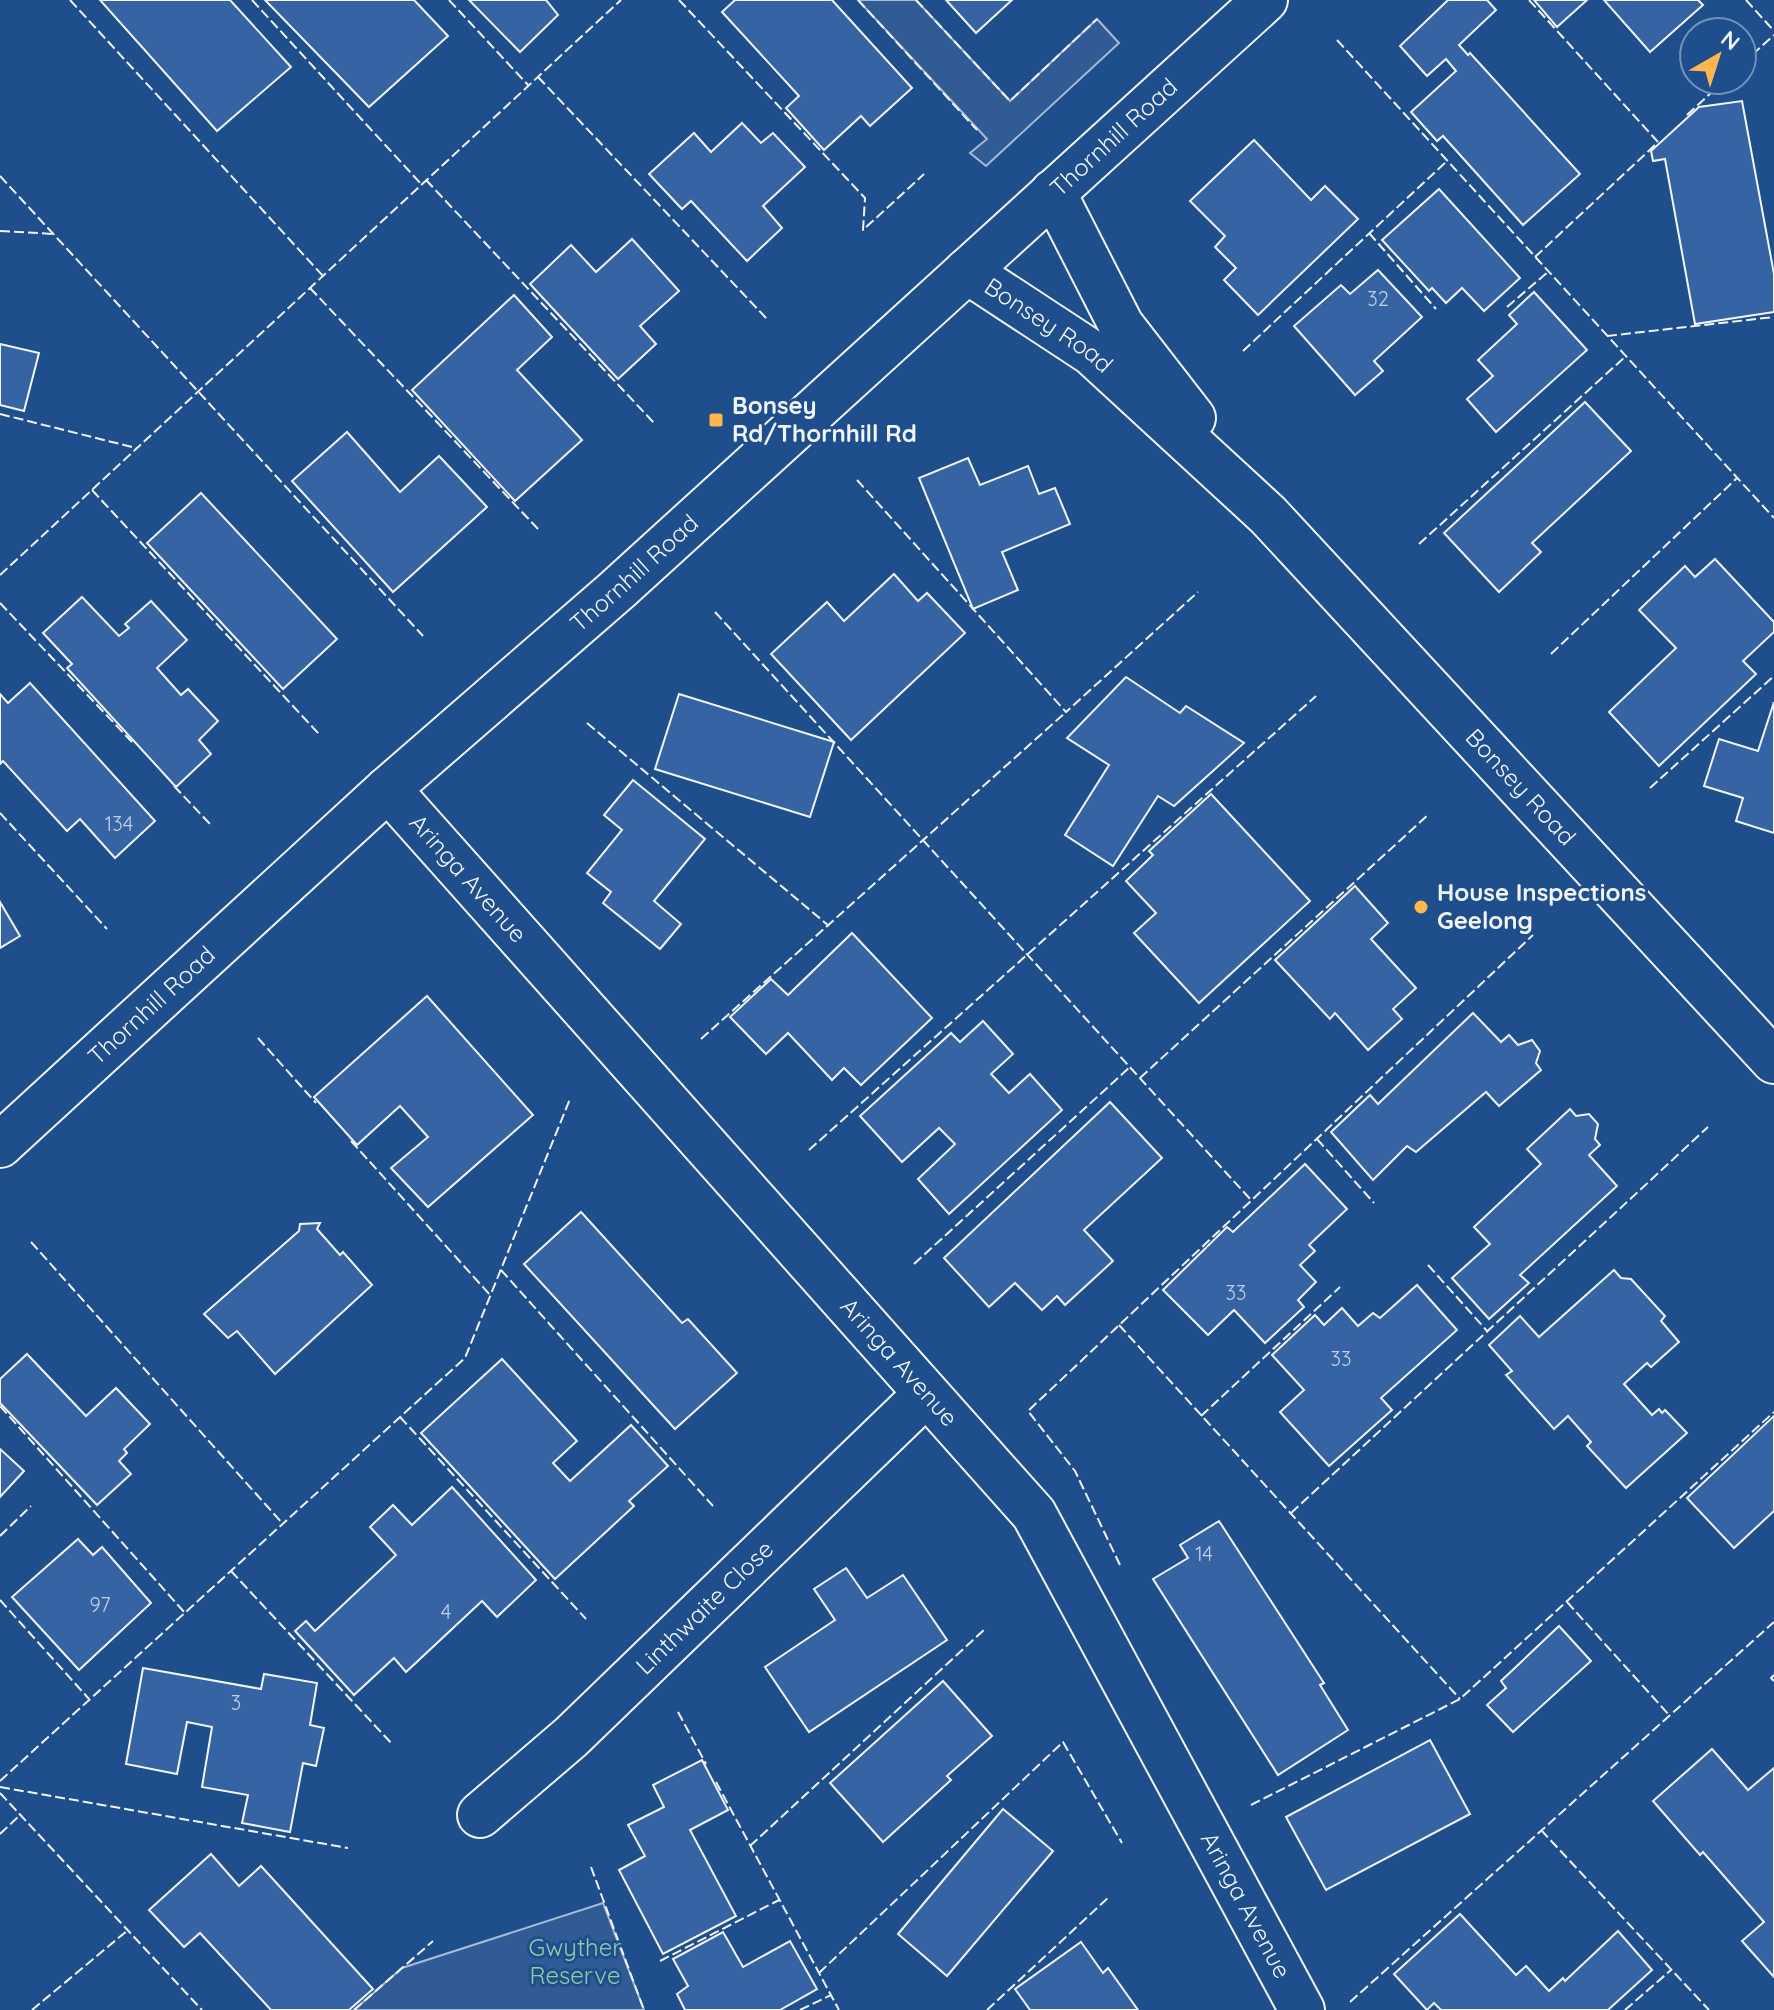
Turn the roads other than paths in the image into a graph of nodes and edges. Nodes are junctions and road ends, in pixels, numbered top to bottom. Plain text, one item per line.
1 (1265, 0) edge
2 (1053, 192) junction
3 (967, 271) junction
4 (1268, 515) junction
5 (388, 789) junction
6 (1765, 1032) edge
7 (0, 1145) edge
8 (925, 1395) junction
9 (480, 1815) dead end
10 (1302, 2010) edge

1 - 2 street, Thornhill Road
2 - 3 street, Thornhill Road
2 - 4 street, Bonsey Road
3 - 4 street, Bonsey Road
3 - 5 street, Thornhill Road
4 - 6 street, Bonsey Road
5 - 7 street, Thornhill Road
5 - 8 street, Aringa Avenue
8 - 9 street, Linthwaite Close
8 - 10 street, Aringa Avenue

